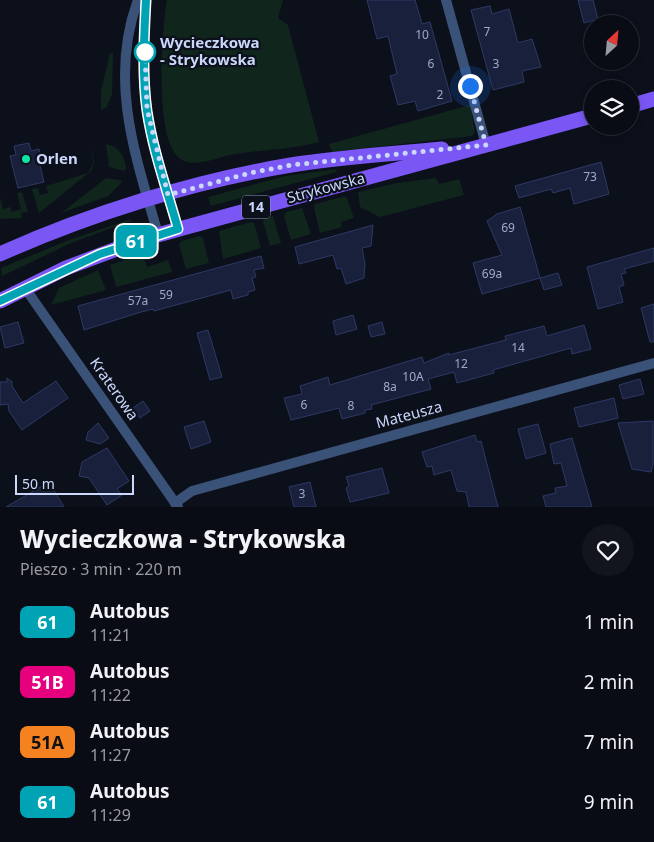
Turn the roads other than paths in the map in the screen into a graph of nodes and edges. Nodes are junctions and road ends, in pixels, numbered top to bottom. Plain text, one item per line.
1 (138, 0) edge
2 (146, 0) edge
3 (446, 0) edge
4 (654, 99) edge
5 (639, 103) edge
6 (584, 118) edge
7 (486, 145) junction
8 (168, 195) junction
9 (148, 200) junction
10 (178, 229) junction
11 (158, 234) junction
12 (0, 254) edge
13 (25, 288) junction
14 (0, 301) edge
15 (654, 363) edge
16 (177, 505) edge

1 - 9 street
2 - 8 street
3 - 7 street
4 - 5 main road
6 - 7 main road, Strykowska / 14
7 - 8 main road, Strykowska / 14
7 - 10 main road, Strykowska / 14
8 - 9 main road, Strykowska / 14
8 - 10 street
9 - 11 street
9 - 12 main road, Strykowska / 14
10 - 11 main road, Strykowska / 14
11 - 13 main road, Strykowska / 14
13 - 14 main road, Strykowska / 14
13 - 16 street, Kraterowa
15 - 16 street, Mateusza

